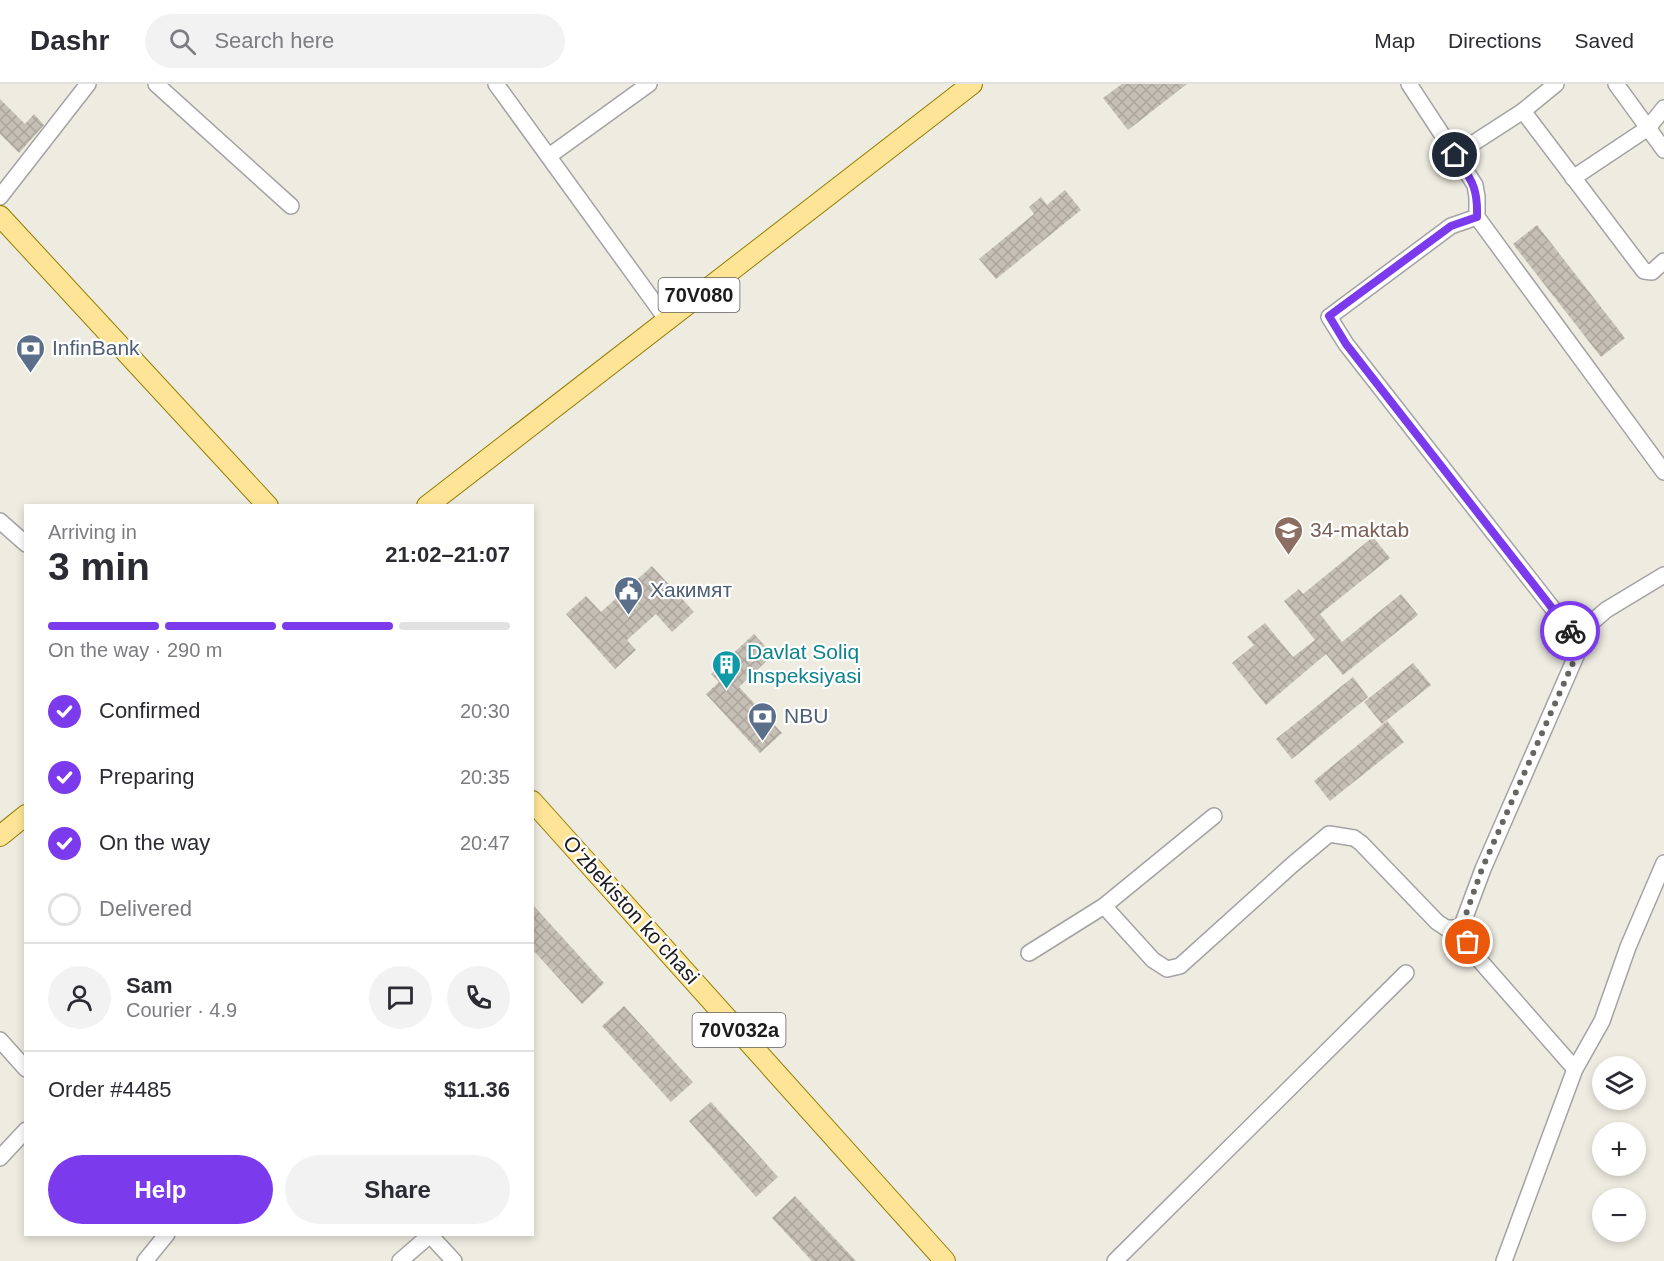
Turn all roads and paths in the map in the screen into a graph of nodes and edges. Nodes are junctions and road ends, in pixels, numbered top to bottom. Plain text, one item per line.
1 (88, 84) edge
2 (156, 84) edge
3 (496, 84) edge
4 (649, 84) edge
5 (972, 84) edge
6 (1409, 84) edge
7 (1556, 84) edge
8 (1616, 84) edge
9 (1664, 108) edge
10 (1523, 111) junction
11 (1648, 128) junction
12 (1664, 150) edge
13 (1455, 155) junction
14 (549, 156) junction
15 (1573, 178) junction
16 (0, 198) edge
17 (291, 206) dead end
18 (0, 216) edge
19 (1477, 217) junction
20 (1664, 261) edge
21 (667, 320) junction
22 (1664, 472) edge
23 (266, 504) edge
24 (430, 504) edge
25 (0, 521) edge
26 (24, 542) edge
27 (1664, 575) edge
28 (1575, 637) junction
29 (534, 803) edge
30 (24, 816) edge
31 (1214, 816) dead end
32 (2, 830) edge
33 (1664, 863) edge
34 (1104, 906) junction
35 (1461, 928) junction
36 (1029, 953) dead end
37 (1406, 973) dead end
38 (0, 1040) edge
39 (24, 1067) edge
40 (1575, 1069) junction
41 (24, 1132) edge
42 (0, 1158) edge
43 (165, 1236) edge
44 (429, 1236) edge
45 (431, 1236) edge
46 (145, 1261) edge
47 (400, 1261) edge
48 (454, 1261) edge
49 (945, 1261) edge
50 (1115, 1261) edge
51 (1504, 1261) edge

1 - 16 street
2 - 17 street
3 - 14 street
4 - 14 street
5 - 21 main road, 70V080
6 - 13 street
7 - 10 street
8 - 11 street
9 - 11 street
10 - 13 street
10 - 15 street
11 - 12 street
11 - 15 street
13 - 19 street
14 - 21 street
15 - 20 street
18 - 23 main road
19 - 22 street
19 - 28 street
21 - 24 main road, 70V080
25 - 26 street
27 - 28 street
28 - 35 street
29 - 49 main road, O‘zbekiston ko‘chasi / 70V032a
30 - 32 main road
31 - 34 street
33 - 40 street
34 - 35 street
34 - 36 street
35 - 40 street
37 - 50 street
38 - 39 street
40 - 51 street
41 - 42 street
43 - 46 street
44 - 47 street
45 - 48 street

